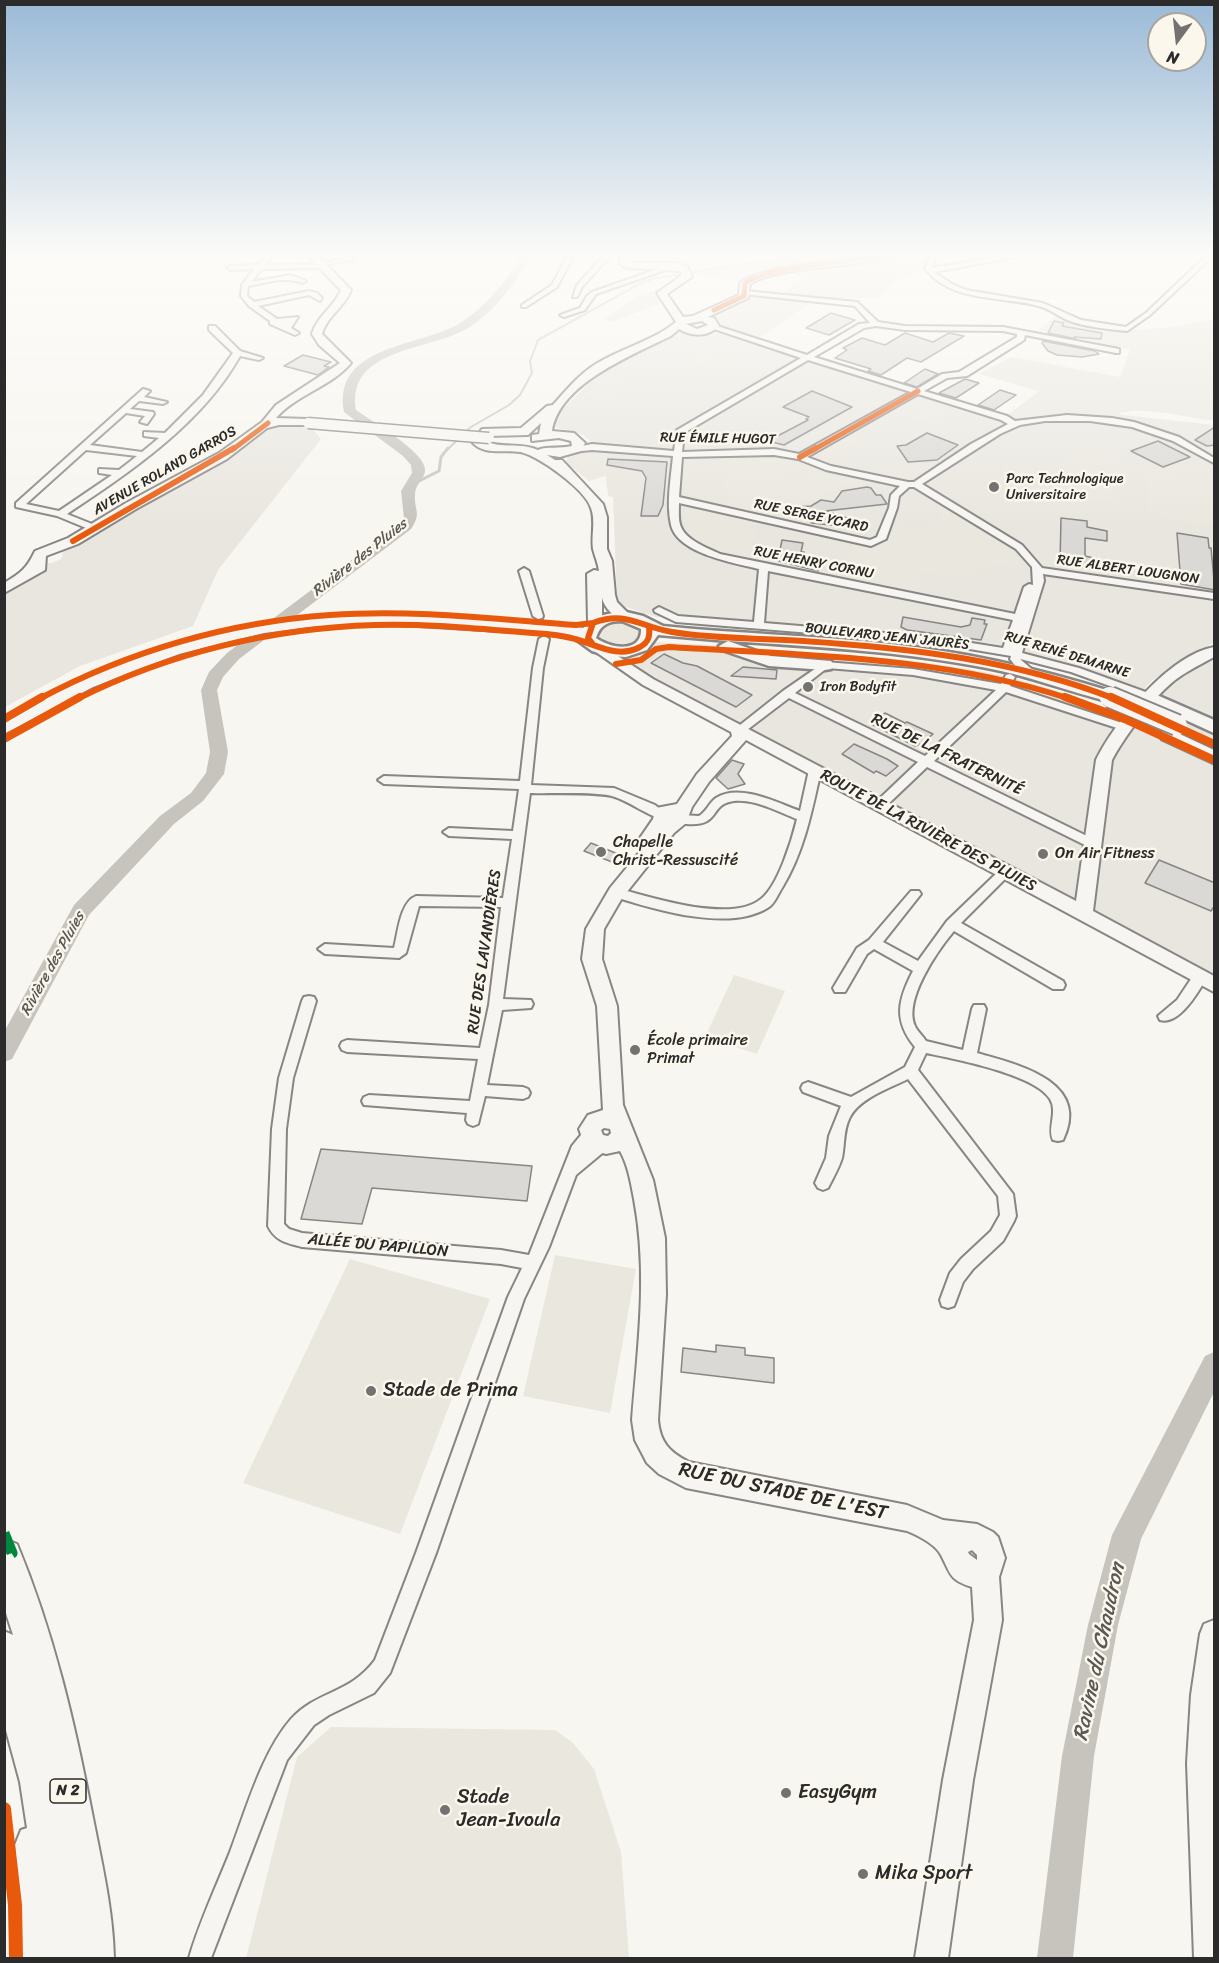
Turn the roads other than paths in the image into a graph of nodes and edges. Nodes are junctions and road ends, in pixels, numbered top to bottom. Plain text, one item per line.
1 (231, 347) edge
2 (328, 347) edge
3 (640, 347) edge
4 (773, 347) edge
5 (826, 347) edge
6 (1007, 347) edge
7 (1091, 347) edge
8 (1116, 351) dead end
9 (237, 353) junction
10 (259, 358) dead end
11 (808, 358) junction
12 (964, 374) junction
13 (918, 391) junction
14 (146, 392) dead end
15 (928, 394) junction
16 (138, 399) junction
17 (563, 400) junction
18 (163, 402) dead end
19 (125, 411) junction
20 (280, 416) junction
21 (144, 422) dead end
22 (1014, 424) junction
23 (147, 434) dead end
24 (165, 437) junction
25 (546, 439) junction
26 (85, 447) junction
27 (576, 448) junction
28 (678, 454) junction
29 (145, 455) junction
30 (800, 458) junction
31 (1215, 461) edge
32 (564, 469) junction
33 (102, 471) dead end
34 (120, 473) junction
35 (912, 485) junction
36 (38, 487) junction
37 (55, 490) dead end
38 (674, 499) junction
39 (60, 514) junction
40 (94, 528) junction
41 (600, 549) junction
42 (764, 567) junction
43 (524, 571) dead end
44 (1038, 572) junction
45 (4, 589) edge
46 (1215, 596) edge
47 (660, 610) dead end
48 (538, 616) tunnel mouth
49 (624, 616) junction
50 (1023, 619) junction
51 (742, 624) junction
52 (759, 625) junction
53 (590, 633) junction
54 (704, 634) junction
55 (544, 639) tunnel mouth
56 (643, 640) junction
57 (728, 646) junction
58 (1215, 651) edge
59 (1012, 652) junction
60 (144, 656) junction
61 (825, 665) junction
62 (1030, 672) junction
63 (641, 677) junction
64 (1007, 682) junction
65 (787, 693) junction
66 (1150, 697) junction
67 (1106, 701) junction
68 (4, 719) edge
69 (1124, 727) junction
70 (1215, 727) edge
71 (4, 728) edge
72 (1173, 730) junction
73 (740, 731) junction
74 (1215, 744) edge
75 (1215, 757) edge
76 (924, 762) junction
77 (815, 770) junction
78 (384, 780) dead end
79 (525, 787) junction
80 (881, 804) junction
81 (668, 814) junction
82 (804, 817) junction
83 (449, 832) dead end
84 (518, 835) junction
85 (1093, 844) junction
86 (1005, 872) junction
87 (1089, 877) junction
88 (616, 892) junction
89 (915, 894) dead end
90 (1051, 897) junction
91 (508, 903) junction
92 (1083, 914) junction
93 (952, 924) junction
94 (874, 943) junction
95 (325, 948) dead end
96 (920, 968) junction
97 (1207, 981) edge
98 (1058, 986) dead end
99 (840, 988) dead end
100 (309, 1001) dead end
101 (526, 1004) dead end
102 (496, 1005) junction
103 (980, 1008) dead end
104 (1165, 1016) dead end
105 (347, 1046) dead end
106 (922, 1046) junction
107 (487, 1054) junction
108 (969, 1057) junction
109 (910, 1071) junction
110 (808, 1088) dead end
111 (479, 1090) junction
112 (523, 1093) dead end
113 (369, 1101) dead end
114 (851, 1103) junction
115 (606, 1134) junction
116 (1058, 1135) dead end
117 (823, 1183) dead end
118 (532, 1263) junction
119 (948, 1300) dead end
120 (4, 1557) edge
121 (1215, 1634) edge
122 (19, 1665) edge
123 (40, 1782) junction
124 (91, 1917) junction
125 (201, 1953) edge
126 (43, 1959) edge
127 (62, 1959) edge
128 (93, 1959) edge
129 (106, 1959) edge
130 (932, 1959) edge
131 (1210, 1959) edge

1 - 9 street
2 - 20 main road
3 - 17 main road
4 - 11 street
5 - 11 street
6 - 12 street
7 - 8 street
9 - 10 street
9 - 24 street
11 - 13 street
11 - 28 street, RUE HENRY CORNU
12 - 13 street
12 - 15 street
13 - 15 street
13 - 30 street
14 - 16 street
15 - 22 street
16 - 18 street
16 - 19 street
17 - 25 main road
17 - 32 main road
19 - 21 street
19 - 26 street
20 - 25 main road, bridge
20 - 40 main road, AVENUE ROLAND GARROS
22 - 31 street
22 - 35 street
23 - 24 street
24 - 29 street
25 - 27 main road
25 - 27 main road
25 - 32 main road
26 - 29 street
26 - 36 street
27 - 28 street, RUE ÉMILE HUGOT
27 - 32 main road
28 - 30 street, RUE ÉMILE HUGOT
28 - 38 street, RUE HENRY CORNU
29 - 34 street
30 - 35 street, RUE ÉMILE HUGOT
32 - 41 main road
33 - 34 street
34 - 39 street
35 - 38 street, RUE SERGE YCARD
35 - 44 street, RUE ÉMILE HUGOT
36 - 37 street
36 - 39 street
38 - 42 street, RUE HENRY CORNU
39 - 40 street
40 - 45 main road, AVENUE ROLAND GARROS
41 - 49 main road
41 - 53 main road
42 - 50 street, RUE HENRY CORNU
42 - 52 street
43 - 48 street
44 - 46 street, RUE ALBERT LOUGNON
44 - 50 street
47 - 51 street, RUE RENÉ DEMARNE
49 - 53 main road
49 - 56 main road
50 - 59 street
51 - 52 street, RUE RENÉ DEMARNE
51 - 54 main road
52 - 59 street, RUE RENÉ DEMARNE
53 - 56 main road
53 - 60 main road
53 - 63 main road
54 - 56 main road, BOULEVARD JEAN JAURÈS
54 - 62 main road, BOULEVARD JEAN JAURÈS
55 - 79 street, RUE DES LAVANDIÈRES
56 - 57 main road, BOULEVARD JEAN JAURÈS
56 - 63 main road
57 - 61 main road
57 - 64 main road, BOULEVARD JEAN JAURÈS
58 - 66 main road
59 - 62 street
59 - 66 street, RUE RENÉ DEMARNE
60 - 68 main road
60 - 71 main road
61 - 64 street
61 - 65 street
62 - 67 main road, BOULEVARD JEAN JAURÈS
63 - 73 main road, ROUTE DE LA RIVIÈRE DES PLUIES
64 - 67 main road, BOULEVARD JEAN JAURÈS
64 - 69 street
64 - 76 street
65 - 73 street
65 - 76 street, RUE DE LA FRATERNITÉ
66 - 69 main road
66 - 70 main road
67 - 72 main road, BOULEVARD JEAN JAURÈS
69 - 85 main road
72 - 74 main road, BOULEVARD JEAN JAURÈS
72 - 75 main road, BOULEVARD JEAN JAURÈS
73 - 77 main road, ROUTE DE LA RIVIÈRE DES PLUIES
73 - 81 main road
76 - 80 street
76 - 85 street, RUE DE LA FRATERNITÉ
77 - 80 main road, ROUTE DE LA RIVIÈRE DES PLUIES
77 - 82 street
78 - 79 street
79 - 81 street
79 - 84 street, RUE DES LAVANDIÈRES
80 - 86 main road, ROUTE DE LA RIVIÈRE DES PLUIES
81 - 82 street
81 - 88 main road
81 - 115 main road
82 - 88 street
83 - 84 street
84 - 91 street, RUE DES LAVANDIÈRES
85 - 87 main road
86 - 90 main road, ROUTE DE LA RIVIÈRE DES PLUIES
86 - 93 street
87 - 90 main road
87 - 92 main road
88 - 115 main road
89 - 94 street
90 - 92 main road, ROUTE DE LA RIVIÈRE DES PLUIES
91 - 95 street
91 - 102 street, RUE DES LAVANDIÈRES
92 - 97 main road, ROUTE DE LA RIVIÈRE DES PLUIES
93 - 96 street
93 - 98 street
94 - 96 street
94 - 99 street
96 - 106 street
97 - 104 street
100 - 118 street, ALLÉE DU PAPILLON
101 - 102 street
102 - 107 street, RUE DES LAVANDIÈRES
103 - 108 street
105 - 107 street
106 - 108 street
106 - 109 street
107 - 111 street, RUE DES LAVANDIÈRES
108 - 116 street
109 - 114 street
109 - 119 street
110 - 114 street
111 - 112 street
111 - 113 street, RUE DES LAVANDIÈRES
114 - 117 street
115 - 118 street
115 - 130 main road, RUE DU STADE DE L'EST
118 - 125 street
120 - 122 highway, N 2
121 - 131 main road
122 - 123 highway, N 2
122 - 124 highway, N 2
123 - 126 highway
123 - 127 highway, N 2
124 - 128 highway, N 2
124 - 129 highway

